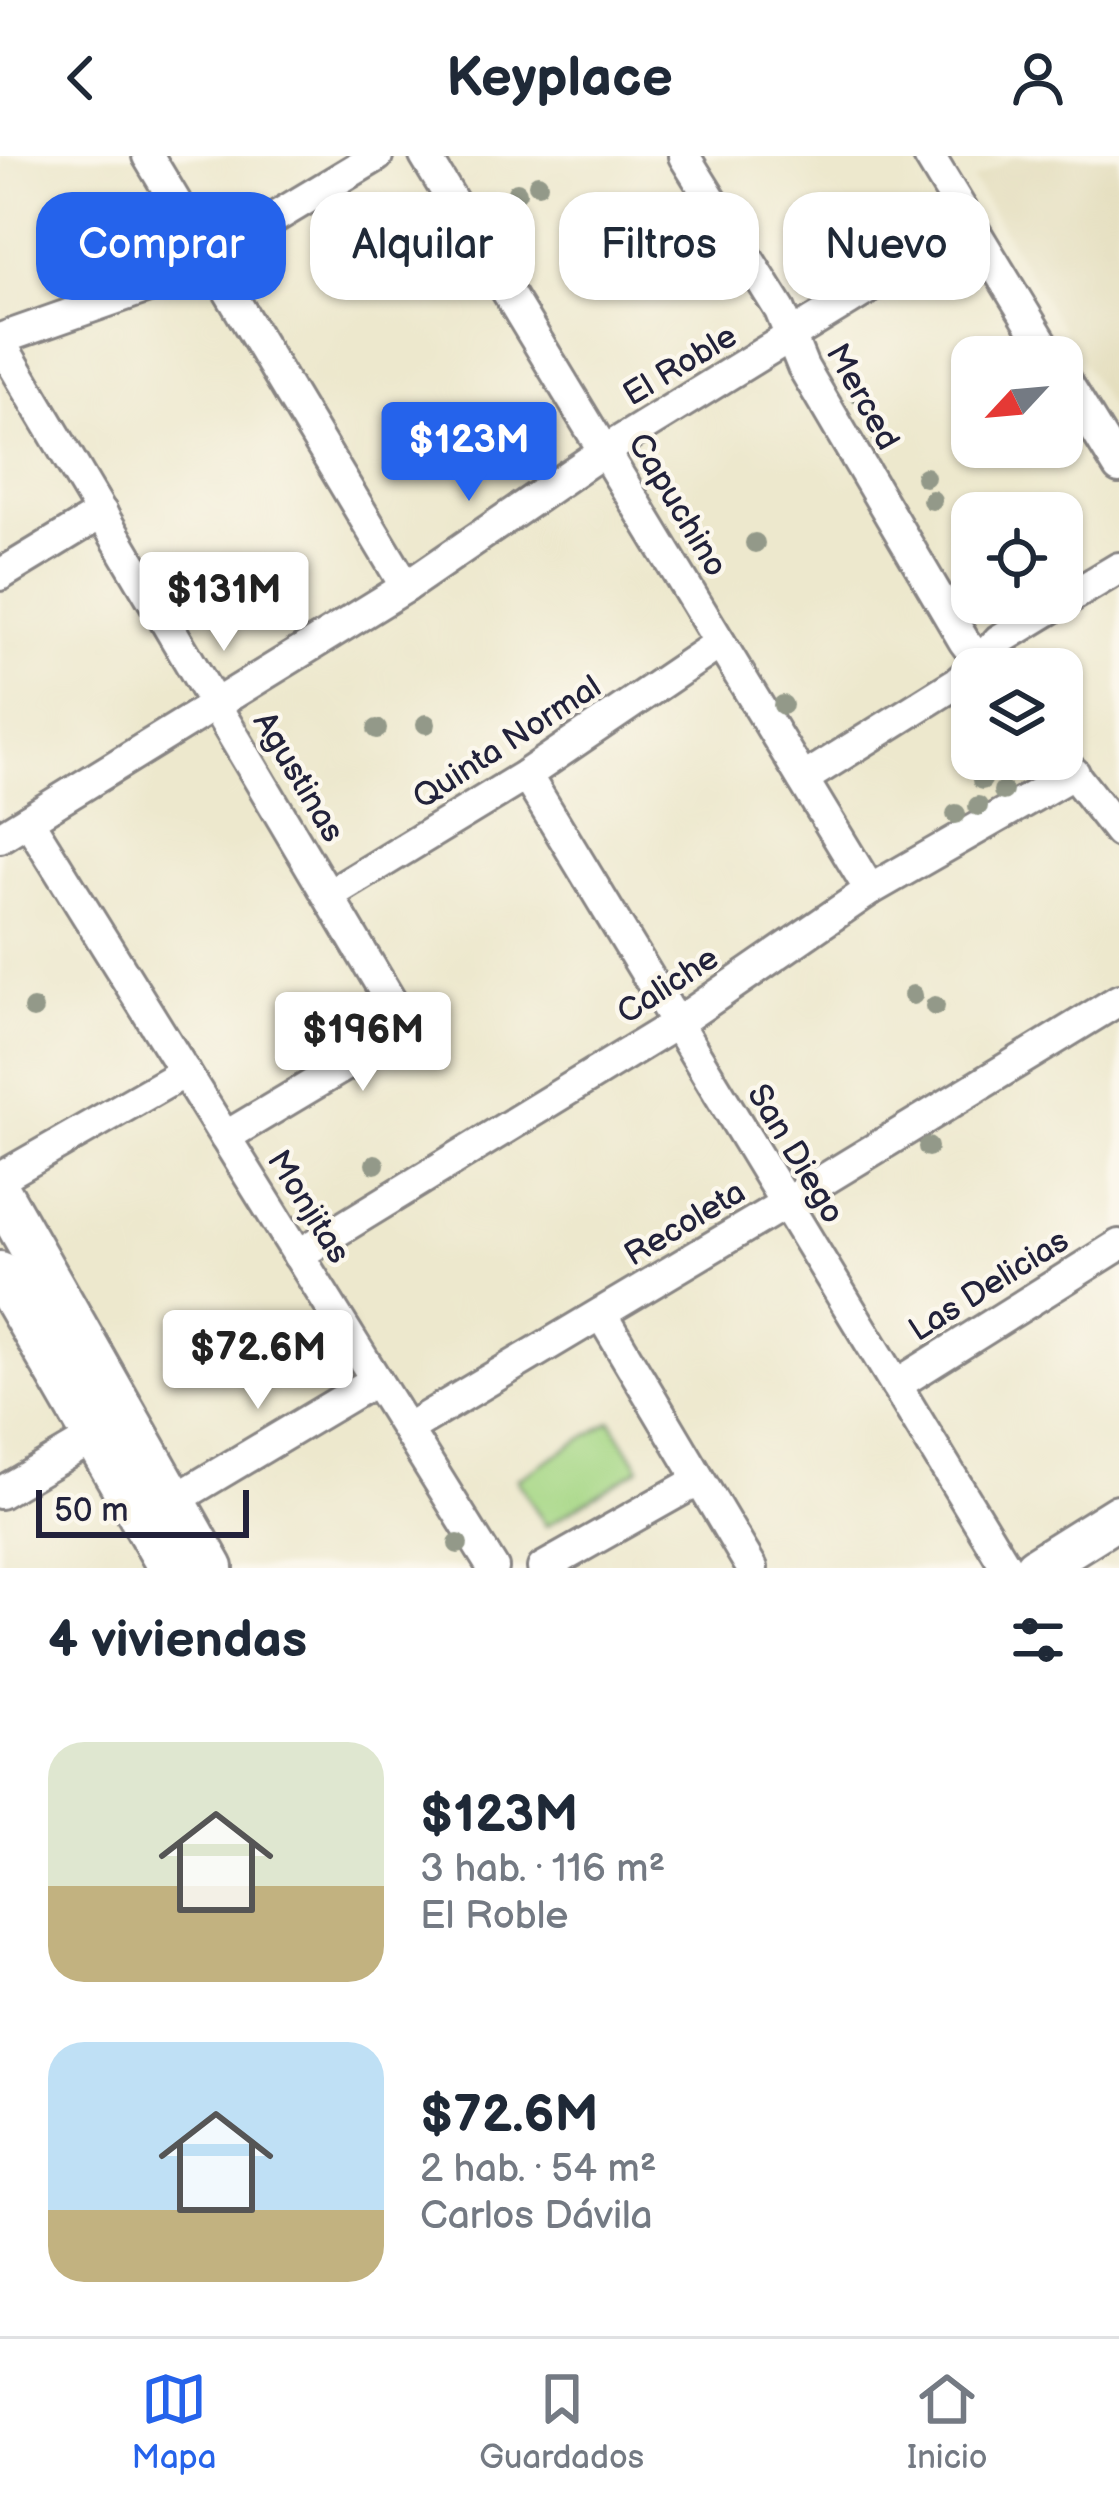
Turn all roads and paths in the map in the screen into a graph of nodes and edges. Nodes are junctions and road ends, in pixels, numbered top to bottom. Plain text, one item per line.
1 (148, 156) edge
2 (377, 156) edge
3 (425, 156) edge
4 (684, 156) edge
5 (942, 161) edge
6 (170, 192) edge
7 (956, 192) edge
8 (286, 211) edge
9 (990, 256) edge
10 (114, 300) edge
11 (235, 300) edge
12 (852, 300) edge
13 (1038, 336) edge
14 (792, 338) junction
15 (0, 340) edge
16 (1083, 410) edge
17 (604, 452) junction
18 (1119, 469) edge
19 (102, 513) junction
20 (1119, 568) edge
21 (0, 575) edge
22 (406, 587) junction
23 (1083, 590) edge
24 (1026, 624) edge
25 (720, 643) junction
26 (965, 648) edge
27 (993, 648) edge
28 (951, 686) edge
29 (216, 705) junction
30 (526, 775) junction
31 (803, 779) junction
32 (1046, 780) edge
33 (1079, 780) edge
34 (28, 820) junction
35 (1119, 832) edge
36 (0, 837) edge
37 (870, 890) junction
38 (329, 895) junction
39 (1119, 1000) edge
40 (676, 1023) junction
41 (185, 1072) junction
42 (225, 1137) junction
43 (0, 1178) edge
44 (0, 1193) edge
45 (786, 1204) junction
46 (1119, 1244) edge
47 (298, 1255) junction
48 (6, 1297) edge
49 (601, 1314) junction
50 (376, 1379) junction
51 (896, 1385) junction
52 (407, 1430) junction
53 (95, 1437) junction
54 (699, 1480) junction
55 (0, 1493) edge
56 (173, 1501) junction
57 (1119, 1516) edge
58 (170, 1568) edge
59 (212, 1568) edge
60 (493, 1568) edge
61 (542, 1568) edge
62 (752, 1568) edge
63 (1007, 1568) edge
64 (1036, 1568) edge

1 - 6 street
2 - 8 street
3 - 17 street, Capuchino
4 - 14 street, Merced
5 - 7 street
9 - 13 street
10 - 15 street
11 - 22 street
12 - 14 street, El Roble
14 - 17 street, El Roble
14 - 26 street, Merced
15 - 19 street, Agustinas
16 - 18 street
17 - 22 street, El Roble
17 - 25 street, Capuchino
19 - 21 street
19 - 29 street, Agustinas
20 - 23 street
22 - 29 street, El Roble
24 - 27 street
25 - 30 street, Quinta Normal
25 - 31 street, Capuchino
28 - 31 street
29 - 34 street, El Roble
29 - 38 street, Agustinas
30 - 38 street, Quinta Normal
30 - 40 street, San Diego
31 - 37 street, Capuchino
32 - 37 street, Caliche
33 - 35 street
34 - 36 street, El Roble
34 - 41 street, Monjitas
37 - 40 street, Caliche
38 - 42 street, Agustinas
39 - 45 street, Recoleta
40 - 45 street, San Diego
40 - 47 street, Caliche
41 - 42 street, Monjitas
41 - 43 street
42 - 47 street, Monjitas
44 - 56 main road
45 - 49 street, Recoleta
45 - 51 street, San Diego
46 - 51 street, Las Delicias
47 - 50 street, Monjitas
48 - 53 main road
49 - 52 street, Recoleta
49 - 54 street
50 - 52 street, Monjitas
50 - 56 street
51 - 63 street, San Diego
52 - 60 street, Monjitas
53 - 55 street
53 - 58 main road
54 - 61 street
54 - 62 street
56 - 59 main road
57 - 64 main road

